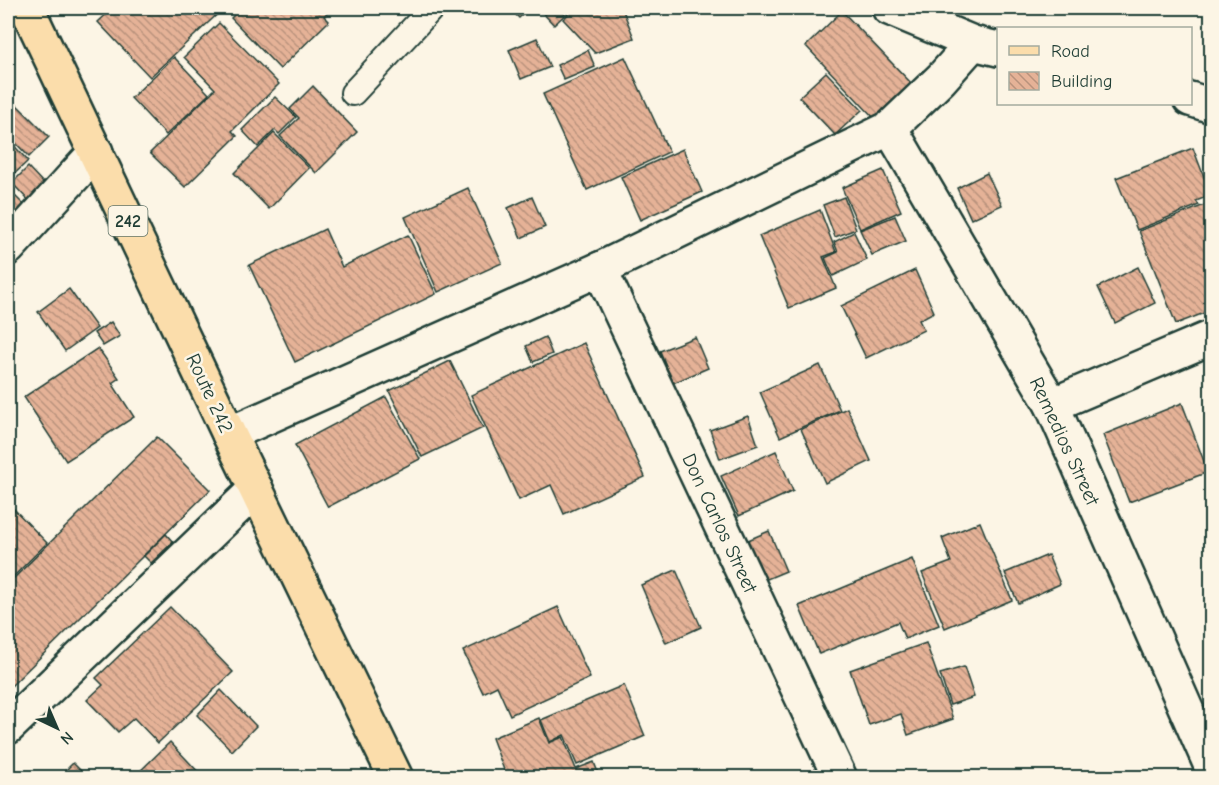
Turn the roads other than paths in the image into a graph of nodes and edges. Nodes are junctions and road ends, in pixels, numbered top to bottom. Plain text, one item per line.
1 (27, 8) edge
2 (432, 8) edge
3 (889, 8) edge
4 (986, 46) edge
5 (353, 93) dead end
6 (1192, 99) edge
7 (1212, 106) edge
8 (890, 128) junction
9 (96, 152) junction
10 (8, 248) edge
11 (600, 269) junction
12 (1212, 337) edge
13 (1052, 405) junction
14 (229, 434) junction
15 (256, 489) junction
16 (8, 727) edge
17 (1212, 768) edge
18 (396, 777) edge
19 (840, 777) edge

1 - 9 main road, Route 242 / 242
2 - 5 lane
3 - 4 street
4 - 8 street
6 - 7 street
8 - 11 street
8 - 13 street, Remedios Street
9 - 10 street
9 - 14 main road, Route 242 / 242
11 - 14 street
11 - 19 street, Don Carlos Street
12 - 13 street
13 - 17 street, Remedios Street
14 - 15 main road, Route 242 / 242
15 - 16 street
15 - 18 main road, Route 242 / 242

